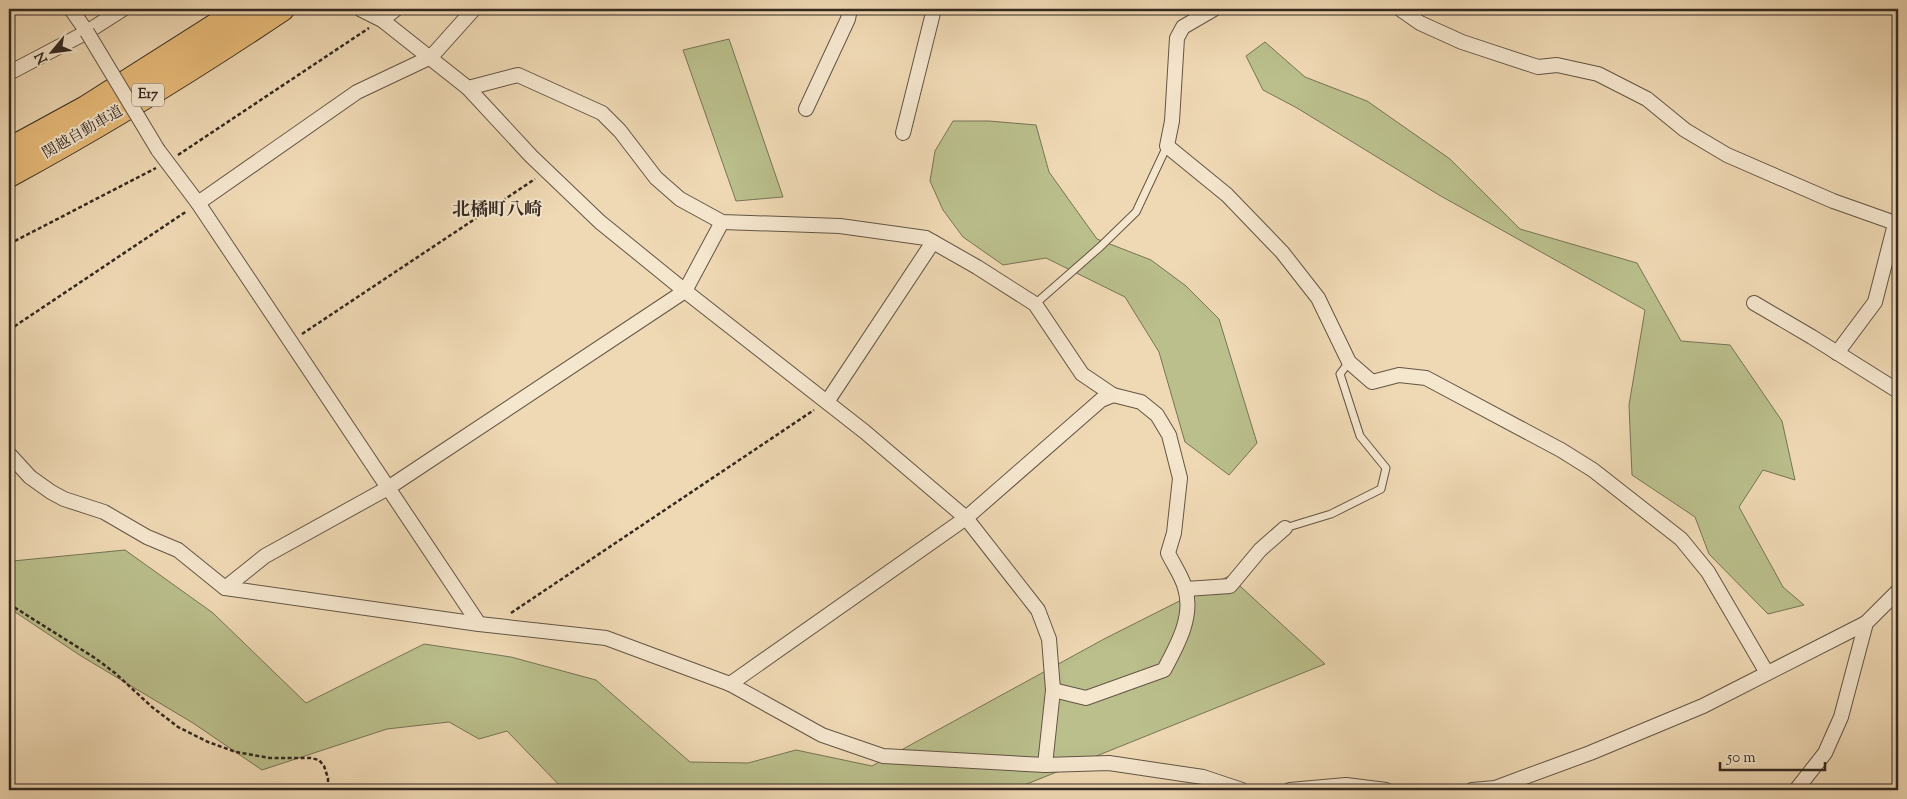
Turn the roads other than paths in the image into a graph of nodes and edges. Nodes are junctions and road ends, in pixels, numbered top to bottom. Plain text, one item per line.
1 (71, 9) edge
2 (123, 9) edge
3 (242, 9) edge
4 (282, 9) edge
5 (396, 9) edge
6 (474, 9) edge
7 (850, 9) edge
8 (934, 9) edge
9 (1214, 9) edge
10 (1400, 9) edge
11 (370, 14) edge
12 (87, 32) junction
13 (431, 57) junction
14 (9, 73) edge
15 (468, 88) junction
16 (806, 109) dead end
17 (903, 132) dead end
18 (1167, 146) junction
19 (9, 150) edge
20 (9, 175) edge
21 (198, 203) junction
22 (722, 222) junction
23 (1897, 224) edge
24 (933, 242) junction
25 (685, 291) junction
26 (1754, 303) dead end
27 (1035, 304) junction
28 (1837, 352) junction
29 (1349, 362) junction
30 (1898, 392) edge
31 (1113, 395) junction
32 (827, 402) junction
33 (9, 454) edge
34 (388, 488) junction
35 (966, 518) junction
36 (1286, 528) joint
37 (224, 588) junction
38 (1186, 589) junction
39 (1898, 591) edge
40 (1866, 623) junction
41 (479, 624) junction
42 (1767, 673) junction
43 (730, 684) junction
44 (1053, 690) junction
45 (1045, 765) junction
46 (1242, 790) edge
47 (1290, 790) edge
48 (1386, 790) edge
49 (1472, 790) edge
50 (1796, 790) edge

1 - 12 street
2 - 12 street
3 - 19 highway, 関越自動車道 / E17
4 - 20 highway, 関越自動車道 / E17
5 - 11 street
6 - 13 street
7 - 16 street
8 - 17 street
9 - 18 street
10 - 23 street
11 - 13 street
12 - 14 street
12 - 21 street, bridge
13 - 15 street
13 - 21 street
15 - 22 street
15 - 25 street
18 - 27 lane
18 - 29 street
21 - 34 street
22 - 24 street
22 - 25 street
23 - 28 street
24 - 27 street
24 - 32 street
25 - 32 street
25 - 34 street
26 - 28 street
27 - 31 street
28 - 30 street
29 - 36 lane
29 - 42 street
31 - 35 street
31 - 38 street
32 - 35 street
33 - 37 street
34 - 37 street
34 - 41 street
35 - 43 street
35 - 44 street
36 - 38 street
37 - 41 street
38 - 44 street
39 - 40 street
40 - 42 street
40 - 50 street
41 - 43 street
42 - 49 street
43 - 45 street
44 - 45 street
45 - 46 street
47 - 48 street

